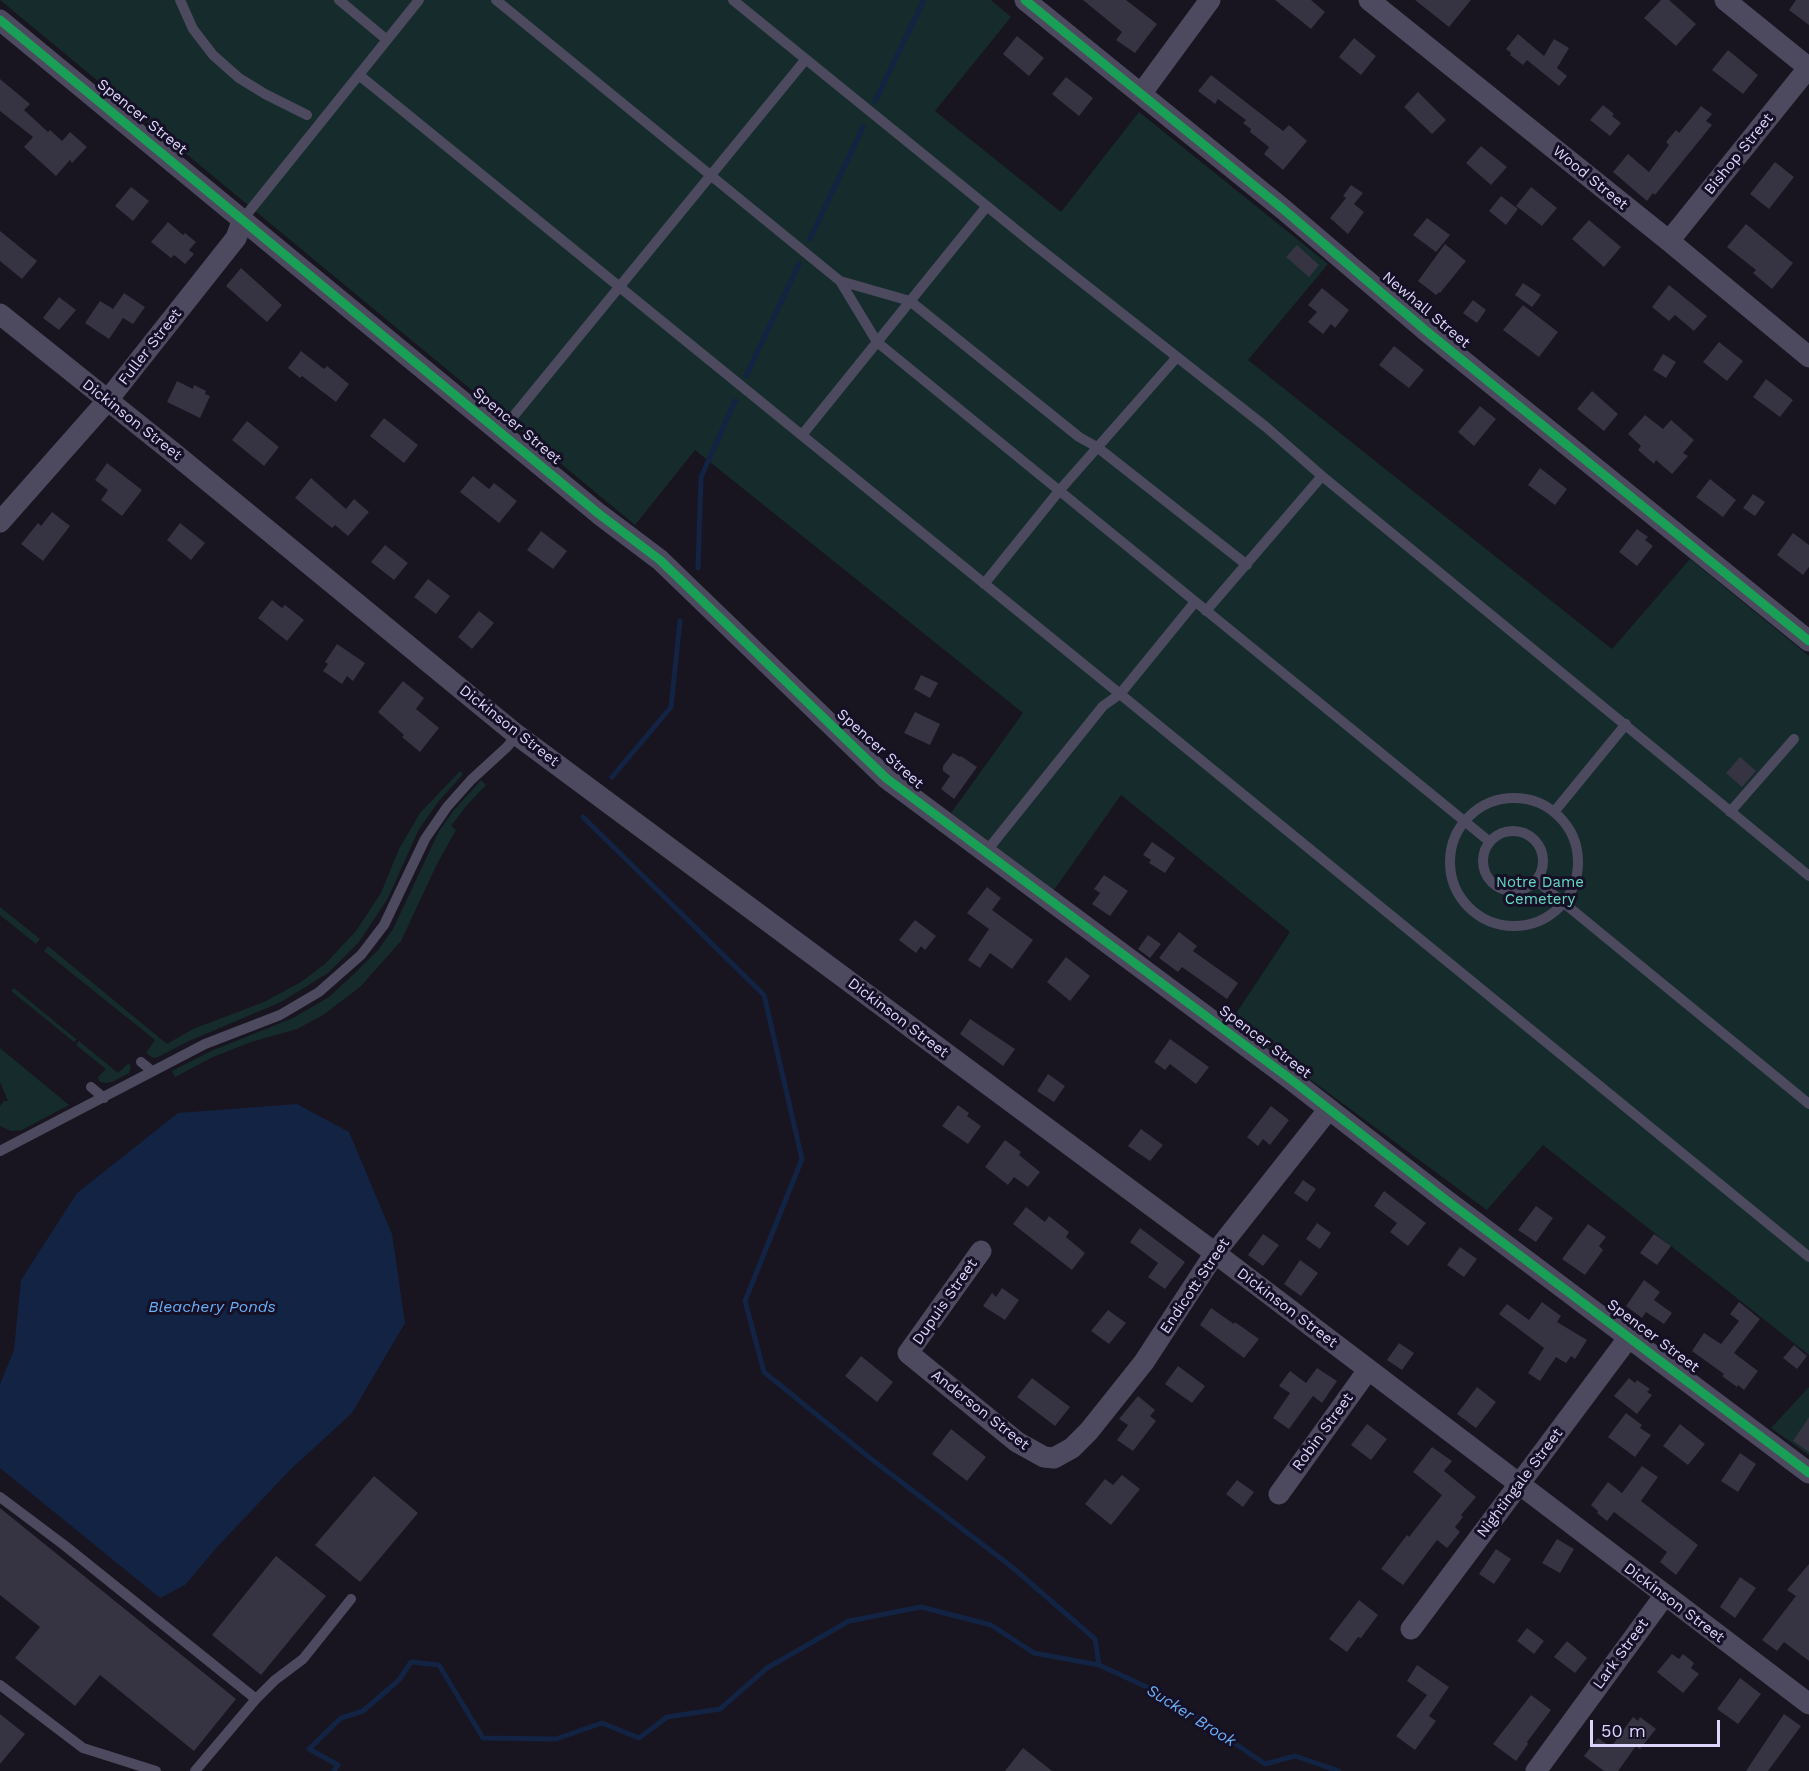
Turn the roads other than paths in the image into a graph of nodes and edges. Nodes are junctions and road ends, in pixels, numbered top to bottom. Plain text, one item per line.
1 (180, 0) edge
2 (339, 0) edge
3 (419, 0) edge
4 (496, 0) edge
5 (733, 0) edge
6 (1025, 0) edge
7 (1210, 0) edge
8 (1369, 0) edge
9 (1725, 0) edge
10 (0, 20) edge
11 (387, 40) junction
12 (806, 60) junction
13 (1809, 67) edge
14 (359, 75) junction
15 (1141, 94) junction
16 (307, 115) dead end
17 (712, 175) junction
18 (987, 206) junction
19 (243, 219) junction
20 (1669, 241) junction
21 (840, 281) junction
22 (620, 286) junction
23 (910, 301) junction
24 (0, 314) edge
25 (877, 342) junction
26 (1178, 357) junction
27 (1809, 357) edge
28 (107, 401) junction
29 (512, 418) dead end
30 (802, 435) junction
31 (1097, 447) junction
32 (1322, 476) junction
33 (1059, 491) junction
34 (0, 522) edge
35 (1247, 565) junction
36 (984, 584) junction
37 (1195, 602) junction
38 (1206, 611) junction
39 (1809, 641) edge
40 (1120, 694) junction
41 (1626, 724) junction
42 (517, 735) junction
43 (1794, 739) dead end
44 (1554, 812) junction
45 (1730, 812) junction
46 (1464, 821) junction
47 (1490, 842) junction
48 (985, 853) junction
49 (1809, 876) edge
50 (1537, 880) junction
51 (1564, 903) junction
52 (141, 1062) dead end
53 (152, 1071) junction
54 (91, 1087) dead end
55 (104, 1098) junction
56 (1809, 1104) edge
57 (1329, 1109) junction
58 (0, 1151) edge
59 (981, 1251) dead end
60 (1215, 1253) junction
61 (1809, 1257) edge
62 (1629, 1337) junction
63 (908, 1353) joint
64 (1368, 1370) junction
65 (1056, 1457) joint
66 (1809, 1473) edge
67 (1518, 1485) junction
68 (1279, 1494) dead end
69 (0, 1497) edge
70 (1665, 1596) junction
71 (351, 1599) dead end
72 (1411, 1629) dead end
73 (0, 1685) edge
74 (256, 1699) junction
75 (1809, 1704) edge
76 (156, 1771) edge
77 (195, 1771) edge
78 (1536, 1771) edge

1 - 16 lane
2 - 11 lane
3 - 11 lane
4 - 17 lane
5 - 12 lane
6 - 15 street, Newhall Street
7 - 15 street
8 - 20 street, Wood Street
9 - 13 street
10 - 19 street, Spencer Street
11 - 14 lane
12 - 17 lane
12 - 18 lane
13 - 20 street, Bishop Street
14 - 19 lane
14 - 22 lane
15 - 39 street, Newhall Street
17 - 21 lane
17 - 22 lane
18 - 23 lane
18 - 26 lane
19 - 28 street, Fuller Street
19 - 48 street, Spencer Street
20 - 27 street, Wood Street
21 - 23 lane
21 - 25 lane
22 - 29 lane
22 - 30 lane
23 - 25 lane
23 - 31 lane
24 - 28 street, Dickinson Street
25 - 30 lane
25 - 33 lane
26 - 31 lane
26 - 32 lane
28 - 34 street, Fuller Street
28 - 42 street, Dickinson Street
30 - 36 lane
31 - 33 lane
31 - 35 lane
32 - 35 lane
32 - 41 lane
33 - 36 lane
33 - 37 lane
35 - 38 lane
36 - 40 lane
37 - 38 lane
37 - 40 lane
38 - 46 lane
40 - 48 lane
40 - 61 lane
41 - 44 lane
41 - 45 lane
42 - 53 lane
42 - 60 street, Dickinson Street
43 - 45 lane
44 - 46 lane
44 - 51 lane
45 - 49 lane
46 - 47 lane
46 - 51 lane
47 - 50 lane
47 - 50 lane
48 - 57 street, Spencer Street
50 - 51 lane
51 - 56 lane
52 - 53 lane
53 - 55 lane
54 - 55 lane
55 - 58 lane
57 - 60 street, Endicott Street
57 - 62 street, Spencer Street
59 - 63 street, Dupuis Street
60 - 64 street, Dickinson Street
60 - 65 street, Endicott Street
62 - 66 street, Spencer Street
62 - 67 street, Nightingale Street
63 - 65 street, Anderson Street
64 - 67 street, Dickinson Street
64 - 68 street, Robin Street
67 - 70 street, Dickinson Street
67 - 72 street, Nightingale Street
69 - 74 lane
70 - 75 street, Dickinson Street
70 - 78 street, Lark Street
71 - 74 lane
73 - 76 lane
74 - 77 lane

